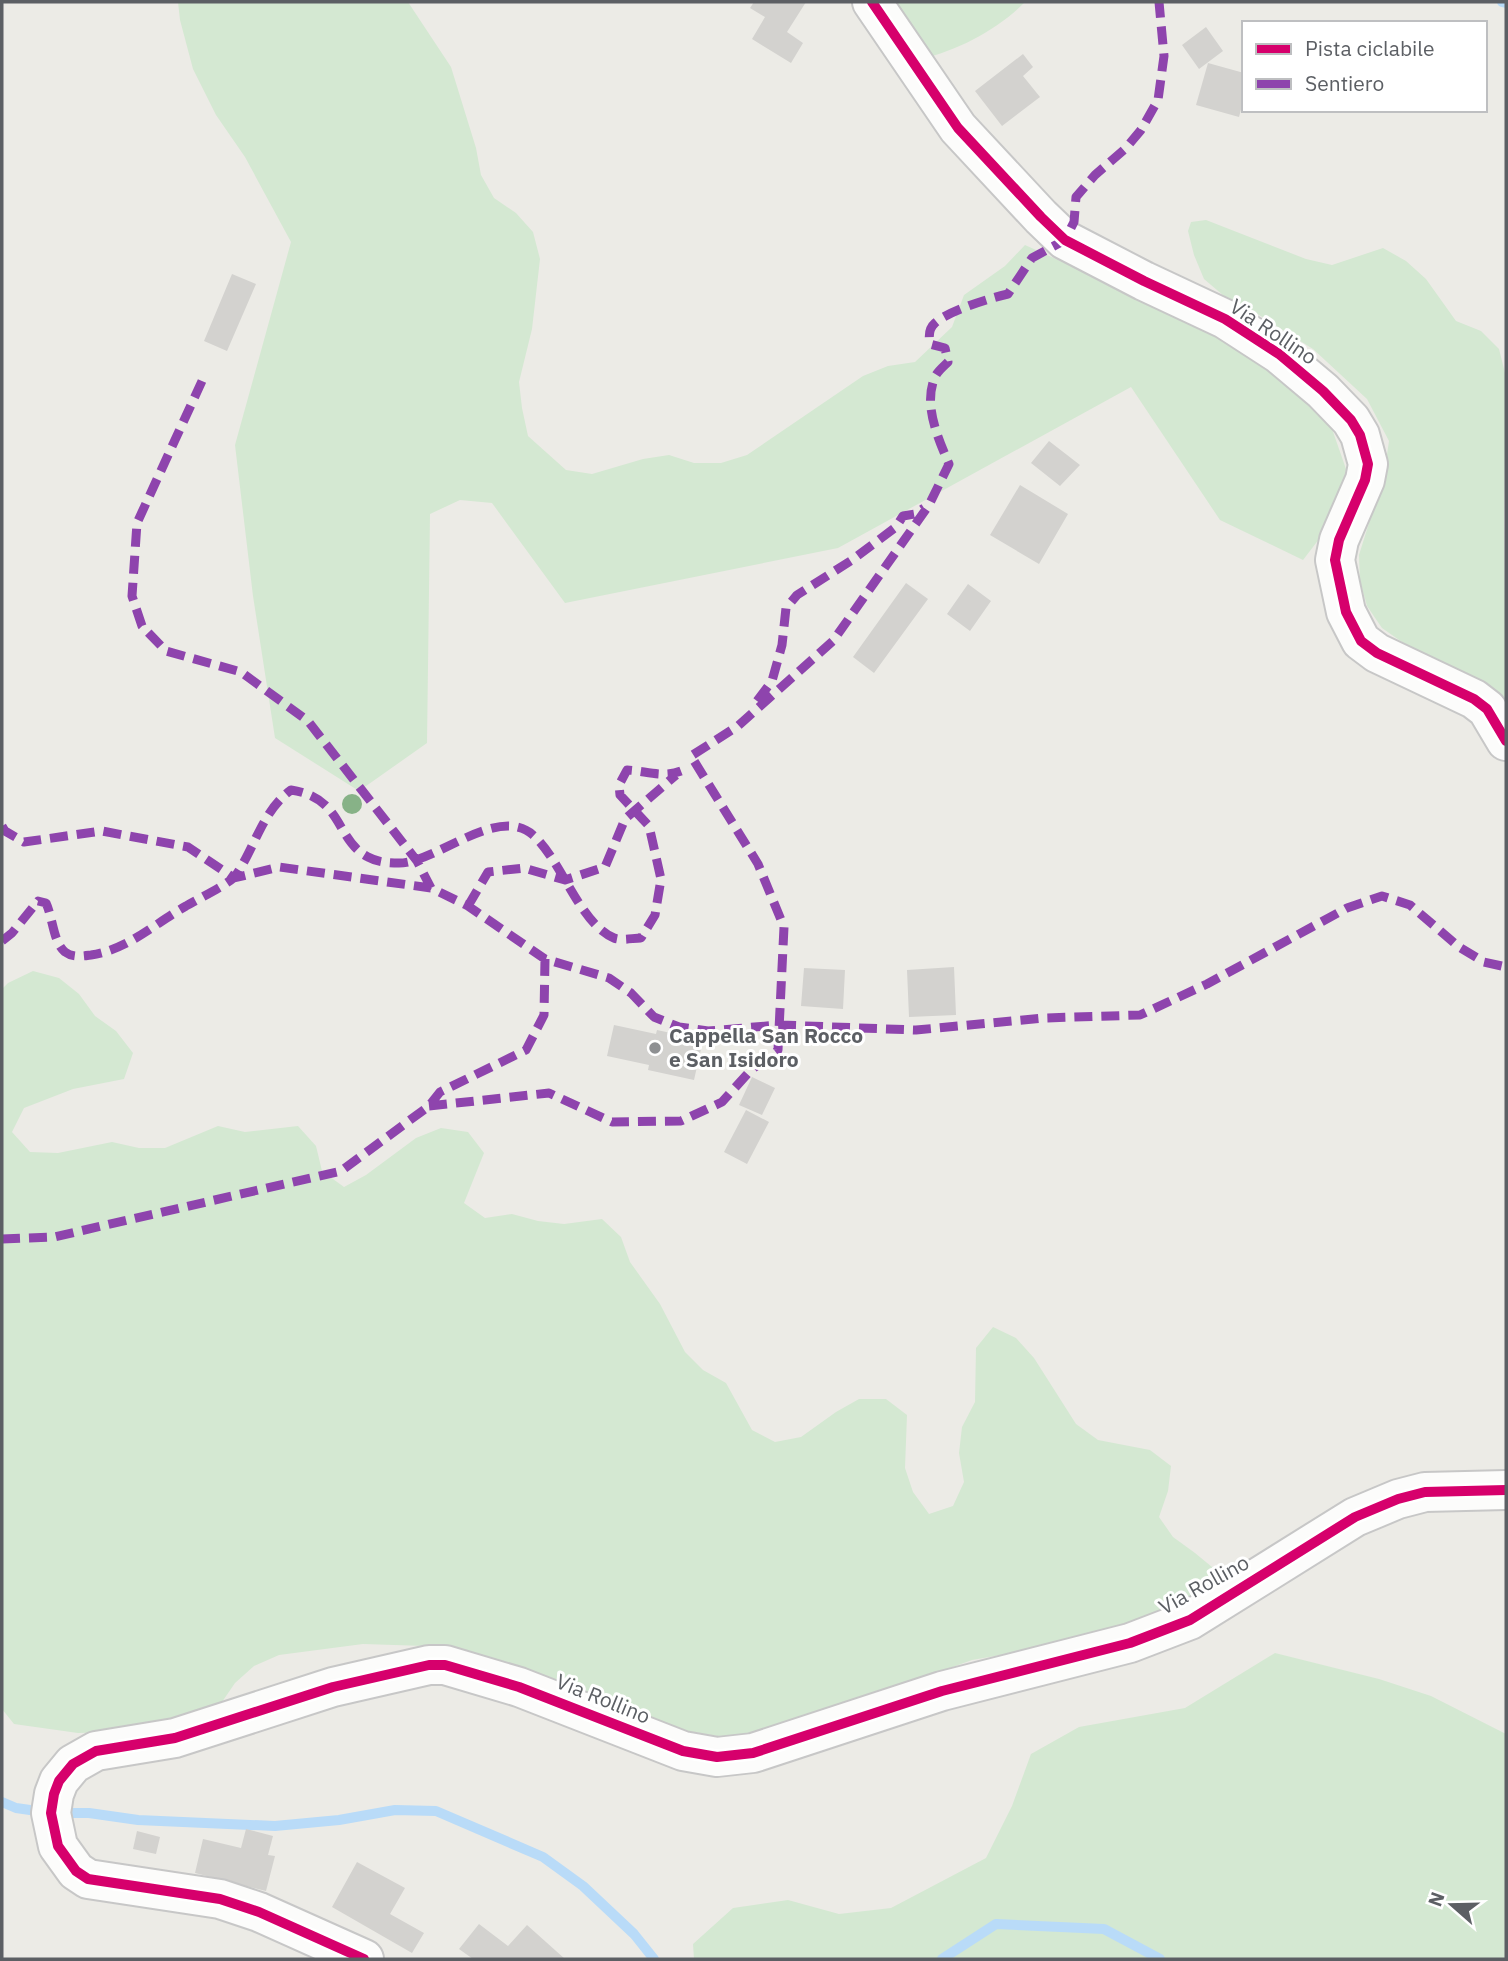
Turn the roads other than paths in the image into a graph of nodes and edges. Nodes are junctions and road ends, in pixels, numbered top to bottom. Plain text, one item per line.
1 (872, 2) edge
2 (1506, 741) edge
3 (1506, 1490) edge
4 (364, 1959) edge

1 - 2 street, Via Rollino
3 - 4 street, Via Rollino

